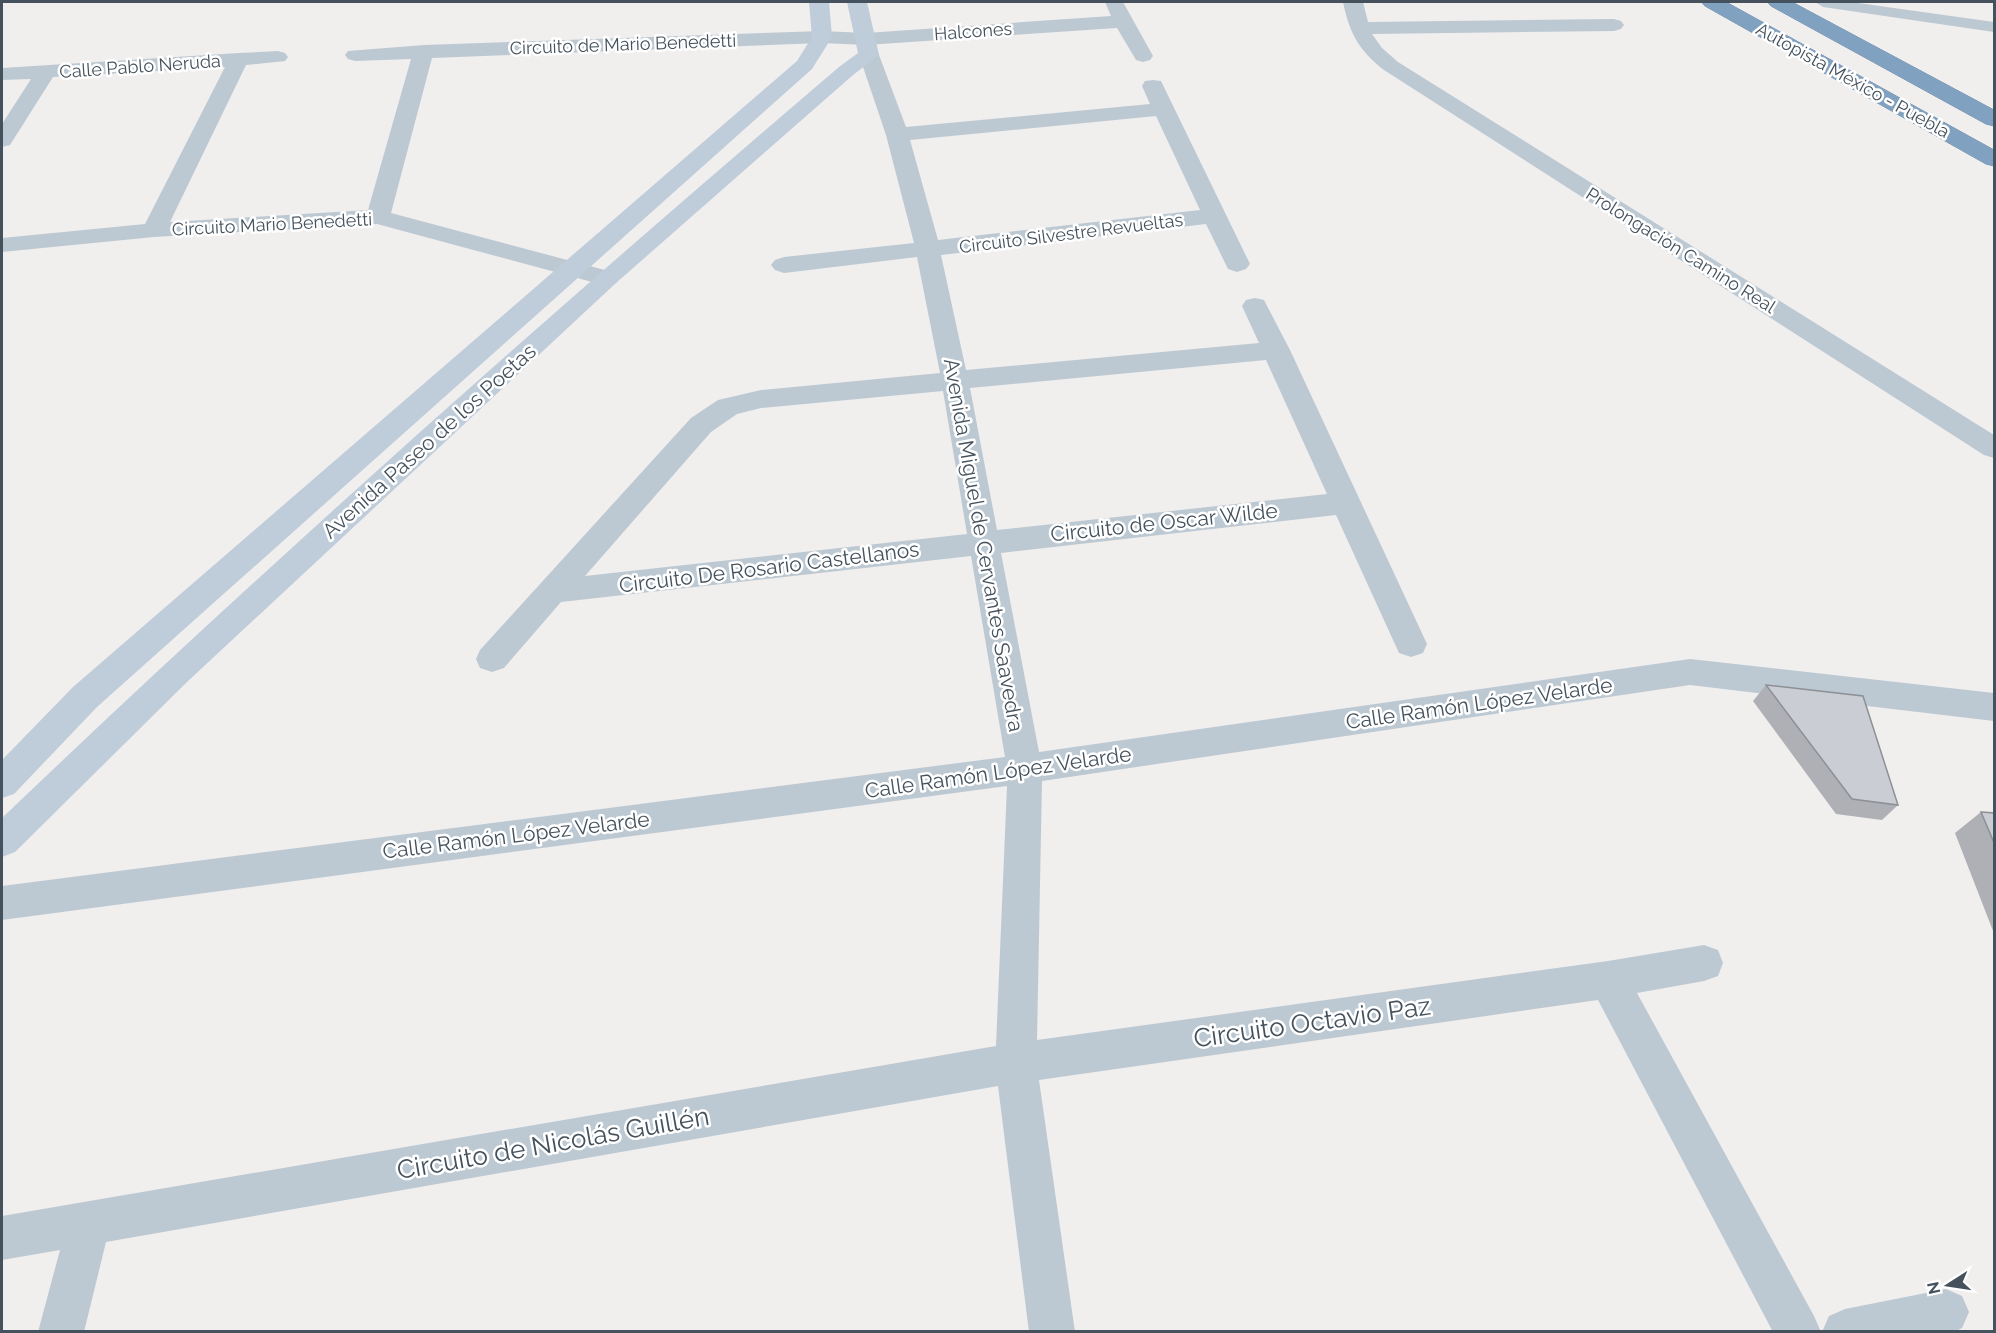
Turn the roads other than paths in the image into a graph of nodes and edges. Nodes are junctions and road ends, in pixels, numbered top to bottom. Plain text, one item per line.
1 (819, 2) edge
2 (857, 2) edge
3 (1113, 2) edge
4 (1353, 2) edge
5 (1712, 2) edge
6 (1778, 2) edge
7 (1823, 2) edge
8 (1124, 21) junction
9 (1614, 25) dead end
10 (1995, 27) edge
11 (1364, 39) junction
12 (814, 50) junction
13 (424, 51) junction
14 (860, 55) junction
15 (355, 56) dead end
16 (1143, 56) dead end
17 (278, 57) dead end
18 (239, 59) junction
19 (46, 72) junction
20 (2, 74) edge
21 (1153, 86) dead end
22 (1164, 109) junction
23 (1995, 119) edge
24 (897, 135) junction
25 (2, 140) edge
26 (1995, 159) edge
27 (1214, 216) junction
28 (378, 217) junction
29 (154, 230) junction
30 (2, 246) edge
31 (928, 250) junction
32 (1237, 264) dead end
33 (784, 265) dead end
34 (575, 268) junction
35 (607, 278) junction
36 (1255, 306) dead end
37 (1277, 350) junction
38 (955, 381) junction
39 (1995, 448) edge
40 (1346, 503) junction
41 (982, 542) junction
42 (555, 591) junction
43 (1411, 644) dead end
44 (492, 659) dead end
45 (1995, 707) edge
46 (1025, 769) junction
47 (2, 783) edge
48 (2, 841) edge
49 (2, 903) edge
50 (1704, 963) dead end
51 (1608, 980) junction
52 (1016, 1063) junction
53 (89, 1223) junction
54 (2, 1238) edge
55 (1946, 1312) dead end
56 (61, 1332) edge
57 (1052, 1332) edge
58 (1798, 1332) edge
59 (1845, 1332) edge

1 - 12 street
2 - 14 street
3 - 8 street
4 - 11 street
5 - 26 highway, Autopista México - Puebla
6 - 23 highway, Autopista México - Puebla
7 - 10 lane
8 - 14 street, Halcones
8 - 16 street
9 - 11 street
11 - 39 street, Prolongación Camino Real
12 - 13 street, Circuito de Mario Benedetti
12 - 14 street
12 - 14 street, Halcones
12 - 34 street, Avenida Paseo de los Poetas
13 - 15 street, Circuito de Mario Benedetti
13 - 28 street
14 - 24 street, Avenida Miguel de Cervantes Saavedra
14 - 35 street, Avenida Paseo de los Poetas
17 - 18 street, Calle Pablo Neruda
18 - 19 street, Calle Pablo Neruda
18 - 29 street
19 - 20 street, Calle Pablo Neruda
19 - 25 street
21 - 22 street
22 - 24 street
22 - 27 street
24 - 31 street, Avenida Miguel de Cervantes Saavedra
27 - 31 street, Circuito Silvestre Revueltas
27 - 32 street
28 - 29 street, Circuito Mario Benedetti
28 - 34 street, Circuito Mario Benedetti
29 - 30 street, Circuito Mario Benedetti
31 - 33 street, Circuito Silvestre Revueltas
31 - 38 street, Avenida Miguel de Cervantes Saavedra
34 - 35 street, Circuito Mario Benedetti
34 - 47 street, Avenida Paseo de los Poetas
35 - 48 street, Avenida Paseo de los Poetas
36 - 37 street
37 - 38 street
37 - 40 street
38 - 41 street, Avenida Miguel de Cervantes Saavedra
38 - 42 street
40 - 41 street, Circuito de Oscar Wilde
40 - 43 street
41 - 42 street, Circuito De Rosario Castellanos
41 - 46 street, Avenida Miguel de Cervantes Saavedra
42 - 44 street
45 - 46 street, Calle Ramón López Velarde
46 - 49 street, Calle Ramón López Velarde
46 - 52 street, Avenida Miguel de Cervantes Saavedra
50 - 51 street, Circuito Octavio Paz
51 - 52 street, Circuito Octavio Paz
51 - 58 street
52 - 53 street, Circuito de Nicolás Guillén
52 - 57 street, Avenida Miguel de Cervantes Saavedra
53 - 54 street, Circuito de Nicolás Guillén
53 - 56 street
55 - 59 street

